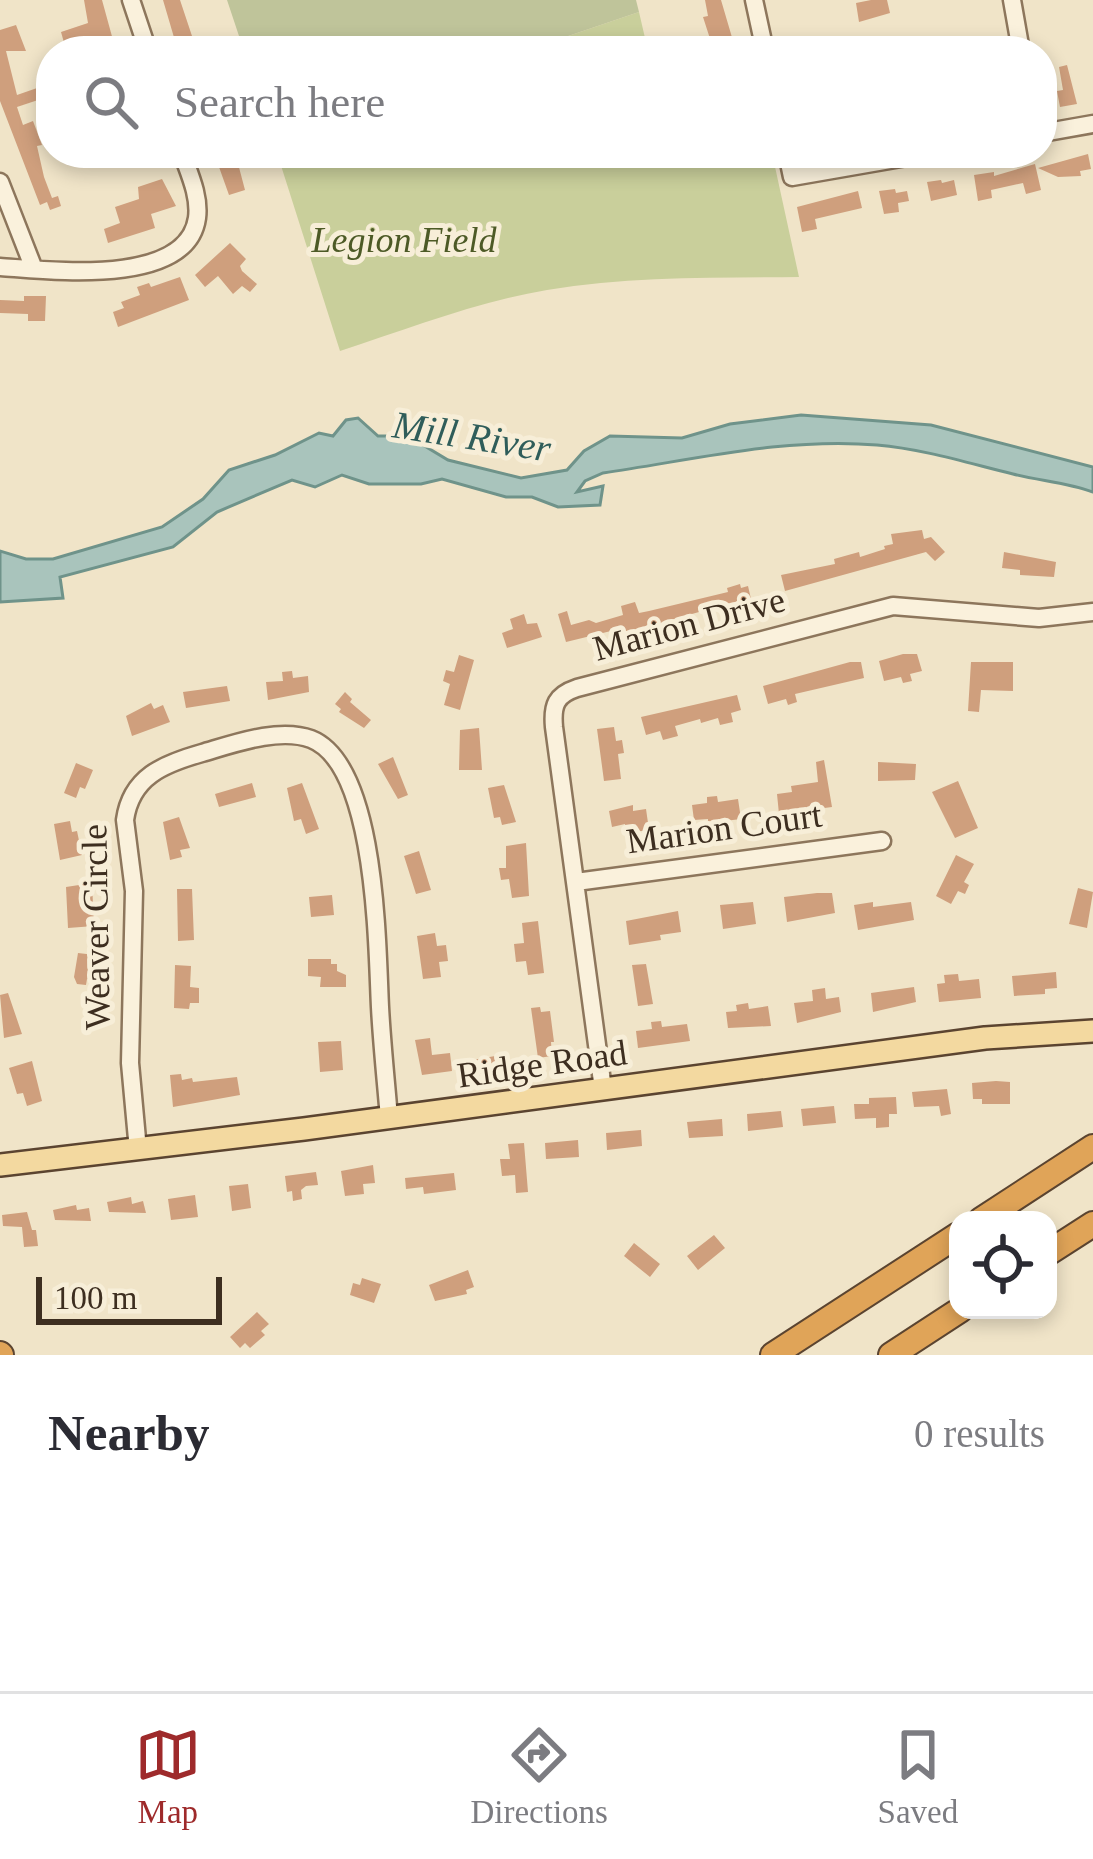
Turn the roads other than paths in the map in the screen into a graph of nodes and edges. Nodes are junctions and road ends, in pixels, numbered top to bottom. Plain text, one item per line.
1 (131, 0) edge
2 (754, 0) edge
3 (1012, 0) edge
4 (143, 36) edge
5 (762, 36) edge
6 (1018, 36) edge
7 (1093, 124) edge
8 (1057, 131) edge
9 (186, 168) edge
10 (790, 168) edge
11 (844, 168) edge
12 (0, 182) edge
13 (0, 267) edge
14 (34, 269) junction
15 (1093, 611) edge
16 (882, 841) dead end
17 (575, 882) junction
18 (1093, 1031) edge
19 (603, 1089) junction
20 (389, 1118) junction
21 (1093, 1147) edge
22 (138, 1150) junction
23 (0, 1165) edge
24 (995, 1211) edge
25 (1093, 1224) edge
26 (949, 1241) edge
27 (1057, 1247) edge
28 (949, 1318) edge
29 (773, 1355) edge
30 (891, 1355) edge

1 - 4 street
2 - 5 street
3 - 6 street
7 - 8 street
9 - 14 street
10 - 11 street
12 - 14 street
13 - 14 street
15 - 17 street, Marion Drive
16 - 17 street, Marion Court
17 - 19 street, Marion Drive
18 - 19 main road, Ridge Road
19 - 20 main road, Ridge Road
20 - 22 main road, Ridge Road
20 - 22 street, Weaver Circle
21 - 24 highway
22 - 23 main road, Ridge Road
25 - 27 highway
26 - 29 highway
28 - 30 highway

